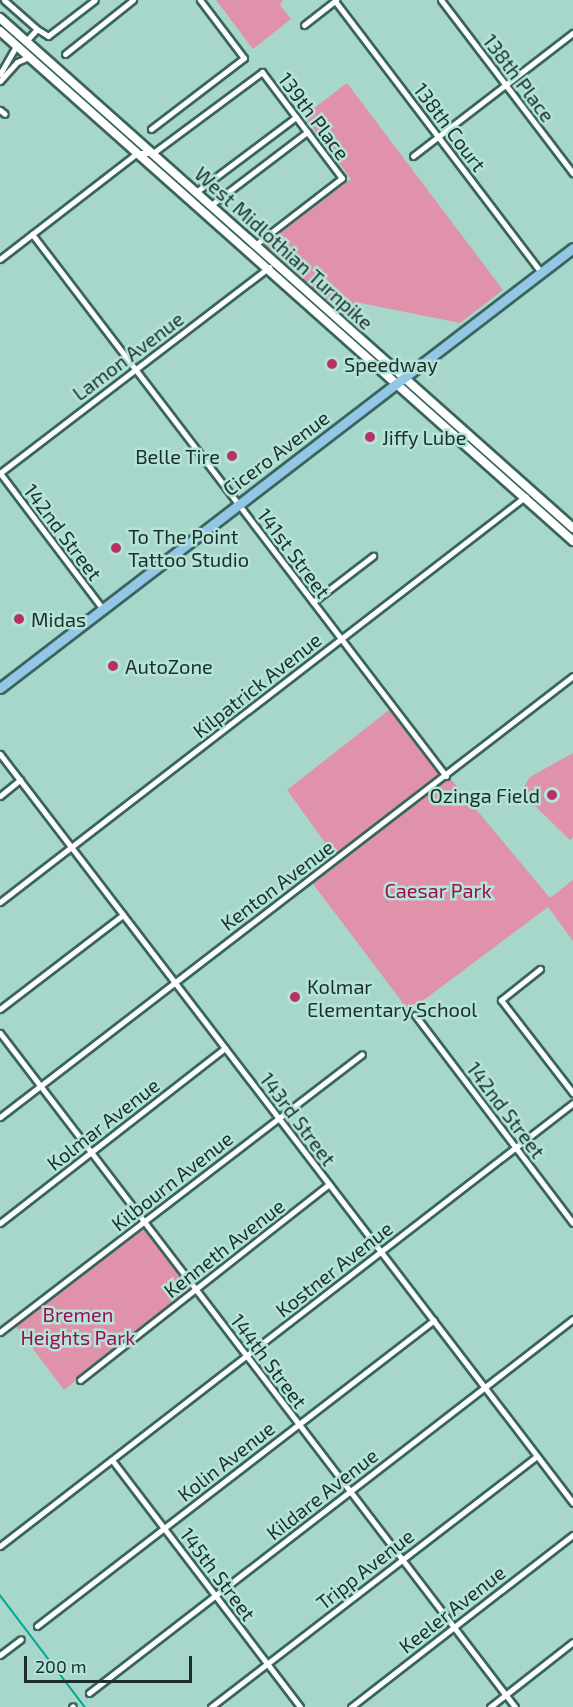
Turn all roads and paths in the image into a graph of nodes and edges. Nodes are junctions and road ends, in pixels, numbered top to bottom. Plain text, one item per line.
1 (4, 0) edge
2 (94, 0) edge
3 (133, 0) edge
4 (200, 0) edge
5 (336, 0) edge
6 (441, 0) edge
7 (0, 18) edge
8 (304, 25) dead end
9 (37, 29) junction
10 (0, 31) edge
11 (573, 33) edge
12 (26, 41) junction
13 (22, 52) junction
14 (65, 54) dead end
15 (0, 74) edge
16 (0, 81) edge
17 (506, 84) junction
18 (296, 117) junction
19 (151, 129) dead end
20 (307, 132) junction
21 (438, 136) junction
22 (137, 153) junction
23 (153, 153) junction
24 (413, 156) dead end
25 (573, 173) edge
26 (196, 192) junction
27 (211, 205) junction
28 (32, 234) junction
29 (255, 245) junction
30 (573, 248) edge
31 (0, 259) edge
32 (274, 262) junction
33 (267, 269) junction
34 (541, 272) junction
35 (135, 370) junction
36 (400, 381) junction
37 (0, 473) edge
38 (531, 490) junction
39 (524, 498) junction
40 (238, 505) junction
41 (573, 528) edge
42 (573, 541) edge
43 (373, 556) dead end
44 (313, 602) junction
45 (103, 609) junction
46 (341, 639) junction
47 (573, 676) edge
48 (0, 688) edge
49 (0, 754) edge
50 (446, 776) junction
51 (20, 780) junction
52 (0, 796) edge
53 (71, 847) junction
54 (0, 902) edge
55 (123, 915) junction
56 (540, 969) dead end
57 (174, 982) junction
58 (0, 1009) edge
59 (415, 1015) dead end
60 (0, 1033) edge
61 (225, 1048) junction
62 (362, 1054) dead end
63 (40, 1086) junction
64 (573, 1093) edge
65 (573, 1103) edge
66 (0, 1117) edge
67 (279, 1118) junction
68 (515, 1148) junction
69 (91, 1152) junction
70 (329, 1184) junction
71 (144, 1221) junction
72 (0, 1223) edge
73 (573, 1223) edge
74 (381, 1251) junction
75 (196, 1289) junction
76 (573, 1319) edge
77 (434, 1320) junction
78 (0, 1332) edge
79 (246, 1355) junction
80 (80, 1380) dead end
81 (485, 1388) junction
82 (299, 1424) junction
83 (537, 1456) junction
84 (111, 1460) junction
85 (350, 1492) junction
86 (573, 1503) edge
87 (164, 1528) junction
88 (573, 1534) edge
89 (0, 1546) edge
90 (402, 1559) junction
91 (215, 1596) junction
92 (37, 1626) dead end
93 (454, 1626) junction
94 (21, 1639) dead end
95 (573, 1642) edge
96 (0, 1655) edge
97 (266, 1664) junction
98 (89, 1693) dead end
99 (506, 1695) junction
100 (211, 1707) edge
101 (300, 1707) edge
102 (351, 1707) edge
103 (490, 1707) edge
104 (515, 1707) edge

1 - 9 street
2 - 9 street
3 - 14 street
4 - 19 street
5 - 8 street
5 - 21 street, 138th Court
6 - 17 street, 138th Place
7 - 12 main road, West Midlothian Turnpike
9 - 12 street
10 - 13 main road, West Midlothian Turnpike
11 - 17 street
12 - 13 main road
12 - 23 main road, West Midlothian Turnpike
13 - 15 street
13 - 16 street
13 - 22 main road, West Midlothian Turnpike
17 - 21 street
17 - 25 street, 138th Place
18 - 20 street, 139th Place
18 - 23 street, 139th Place
18 - 26 street
20 - 27 street
20 - 29 street, 139th Place
21 - 24 street
21 - 34 street, 138th Court
22 - 23 street
22 - 28 street
22 - 33 main road, West Midlothian Turnpike
23 - 26 main road, West Midlothian Turnpike
26 - 27 main road, West Midlothian Turnpike
27 - 29 main road, West Midlothian Turnpike
28 - 31 street
28 - 35 street, 141st Street
29 - 32 main road, West Midlothian Turnpike
30 - 34 main road, Cicero Avenue
32 - 33 street, Lamon Avenue
32 - 36 main road, West Midlothian Turnpike
33 - 35 street, Lamon Avenue
33 - 36 main road, West Midlothian Turnpike
34 - 36 main road, Cicero Avenue
35 - 37 street, Lamon Avenue
35 - 40 street, 141st Street
36 - 38 main road, West Midlothian Turnpike
36 - 39 main road, West Midlothian Turnpike
36 - 40 main road, Cicero Avenue
37 - 45 street, 142nd Street
38 - 39 street, Kilpatrick Avenue
38 - 41 main road, West Midlothian Turnpike
39 - 42 main road, West Midlothian Turnpike
39 - 46 street, Kilpatrick Avenue
40 - 44 street, 141st Street
40 - 45 main road, Cicero Avenue
43 - 44 street
44 - 46 street, 141st Street
45 - 48 main road, Cicero Avenue
46 - 50 street, 141st Street
46 - 53 street, Kilpatrick Avenue
47 - 50 street, Kenton Avenue
49 - 51 street, 143rd Street
50 - 57 street, Kenton Avenue
51 - 52 street
51 - 53 street, 143rd Street
53 - 54 street, Kilpatrick Avenue
53 - 55 street, 143rd Street
55 - 57 street, 143rd Street
55 - 58 street
56 - 64 street
57 - 61 street, 143rd Street
57 - 63 street, Kenton Avenue
59 - 68 street, 142nd Street
60 - 63 street, 144th Street
61 - 67 street, 143rd Street
61 - 69 street, Kolmar Avenue
62 - 67 street, Kilbourn Avenue
63 - 66 street, Kenton Avenue
63 - 69 street, 144th Street
65 - 68 street, Kostner Avenue
67 - 70 street, 143rd Street
67 - 71 street, Kilbourn Avenue
68 - 73 street, 142nd Street
68 - 74 street, Kostner Avenue
69 - 71 street, 144th Street
69 - 72 street, Kolmar Avenue
70 - 74 street, 143rd Street
70 - 75 street, Kenneth Avenue
71 - 75 street, 144th Street
71 - 78 street, Kilbourn Avenue
74 - 77 street, 143rd Street
74 - 79 street, Kostner Avenue
75 - 79 street, 144th Street
75 - 80 street, Kenneth Avenue
76 - 81 street, Kildare Avenue
77 - 81 street, 143rd Street
77 - 82 street, Kolin Avenue
79 - 82 street, 144th Street
79 - 84 street, Kostner Avenue
81 - 83 street, 143rd Street
81 - 85 street, Kildare Avenue
82 - 85 street, 144th Street
82 - 87 street, Kolin Avenue
83 - 86 street, 143rd Street
83 - 90 street, Tripp Avenue
84 - 87 street, 145th Street
84 - 89 street, Kostner Avenue
85 - 90 street, 144th Street
85 - 91 street, Kildare Avenue
87 - 91 street, 145th Street
87 - 92 street, Kolin Avenue
88 - 93 street, Keeler Avenue
90 - 93 street, 144th Street
90 - 97 street, Tripp Avenue
91 - 97 street, 145th Street
91 - 98 street, Kildare Avenue
93 - 99 street, 144th Street
93 - 102 street, Keeler Avenue
94 - 96 street
95 - 99 street
97 - 100 street, Tripp Avenue
97 - 101 street, 145th Street
99 - 103 street
99 - 104 street, 144th Street

